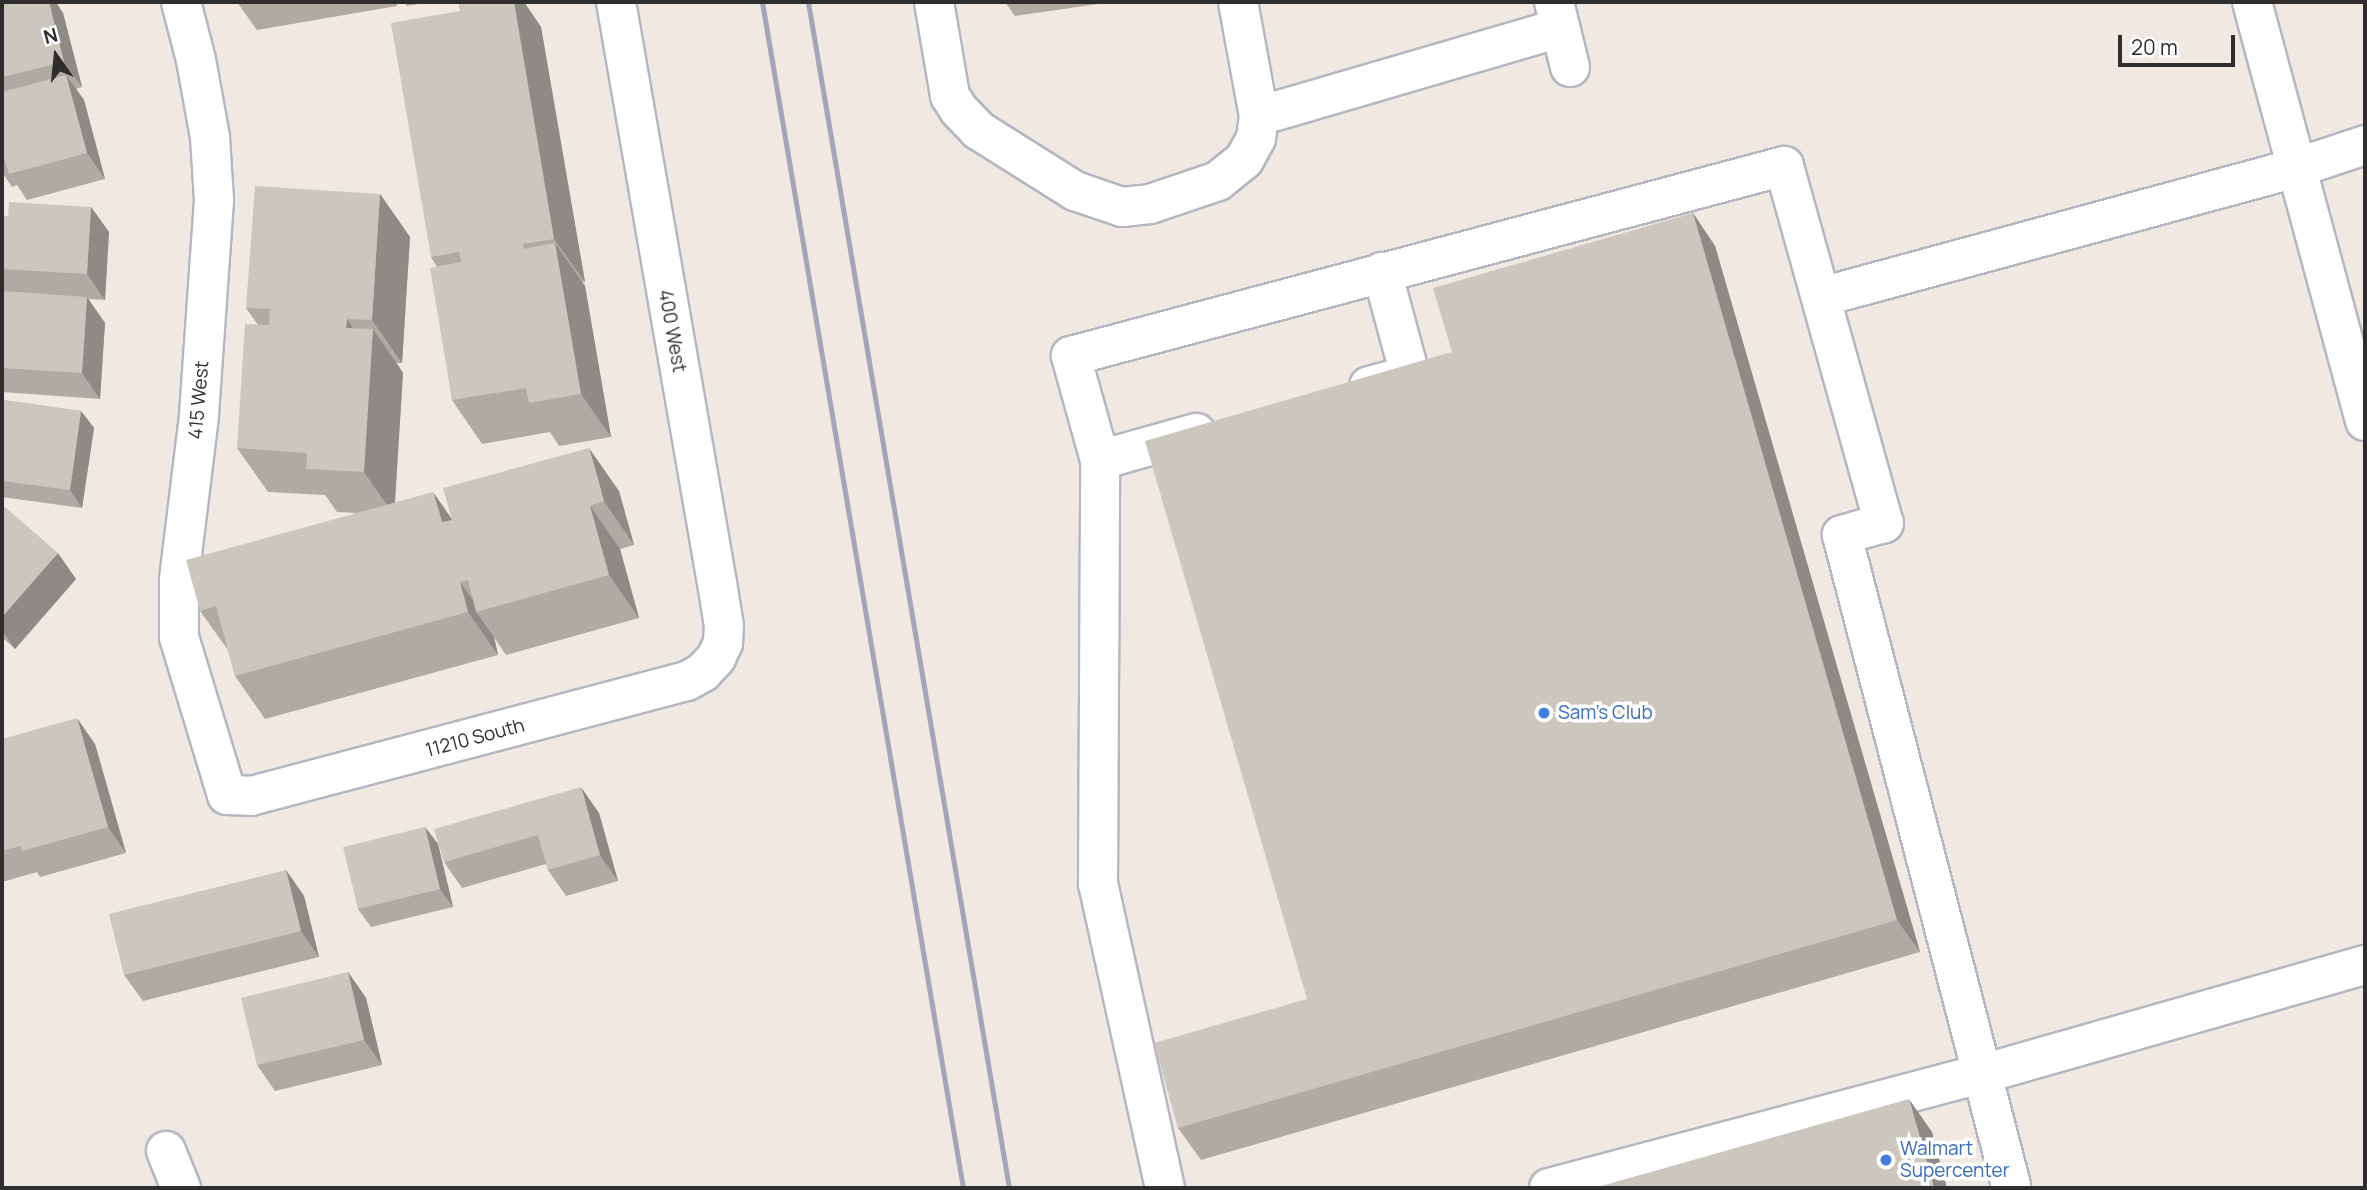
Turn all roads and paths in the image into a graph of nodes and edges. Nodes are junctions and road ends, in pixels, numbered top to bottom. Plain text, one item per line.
1 (181, 2) edge
2 (615, 2) edge
3 (934, 2) edge
4 (1238, 2) edge
5 (2252, 2) edge
6 (1557, 15) edge
7 (1570, 67) dead end
8 (1259, 116) junction
9 (2365, 145) edge
10 (2296, 168) junction
11 (1382, 272) junction
12 (1821, 297) junction
13 (1329, 397) edge
14 (2363, 404) edge
15 (1234, 423) edge
16 (1100, 460) junction
17 (716, 658) joint
18 (227, 794) joint
19 (2365, 965) edge
20 (1982, 1074) junction
21 (166, 1151) dead end
22 (2011, 1185) dead end
23 (181, 1188) edge
24 (1165, 1188) edge
25 (1549, 1188) edge

1 - 18 street, 415 West
2 - 17 street, 400 West
3 - 8 street
4 - 8 street
5 - 10 street
6 - 7 street
6 - 8 street
9 - 10 street
10 - 12 street
10 - 14 street
11 - 12 street
11 - 13 street
11 - 16 street
12 - 20 street
15 - 16 street
16 - 24 street
17 - 18 street, 11210 South
19 - 20 street
20 - 22 street
20 - 25 street
21 - 23 street

